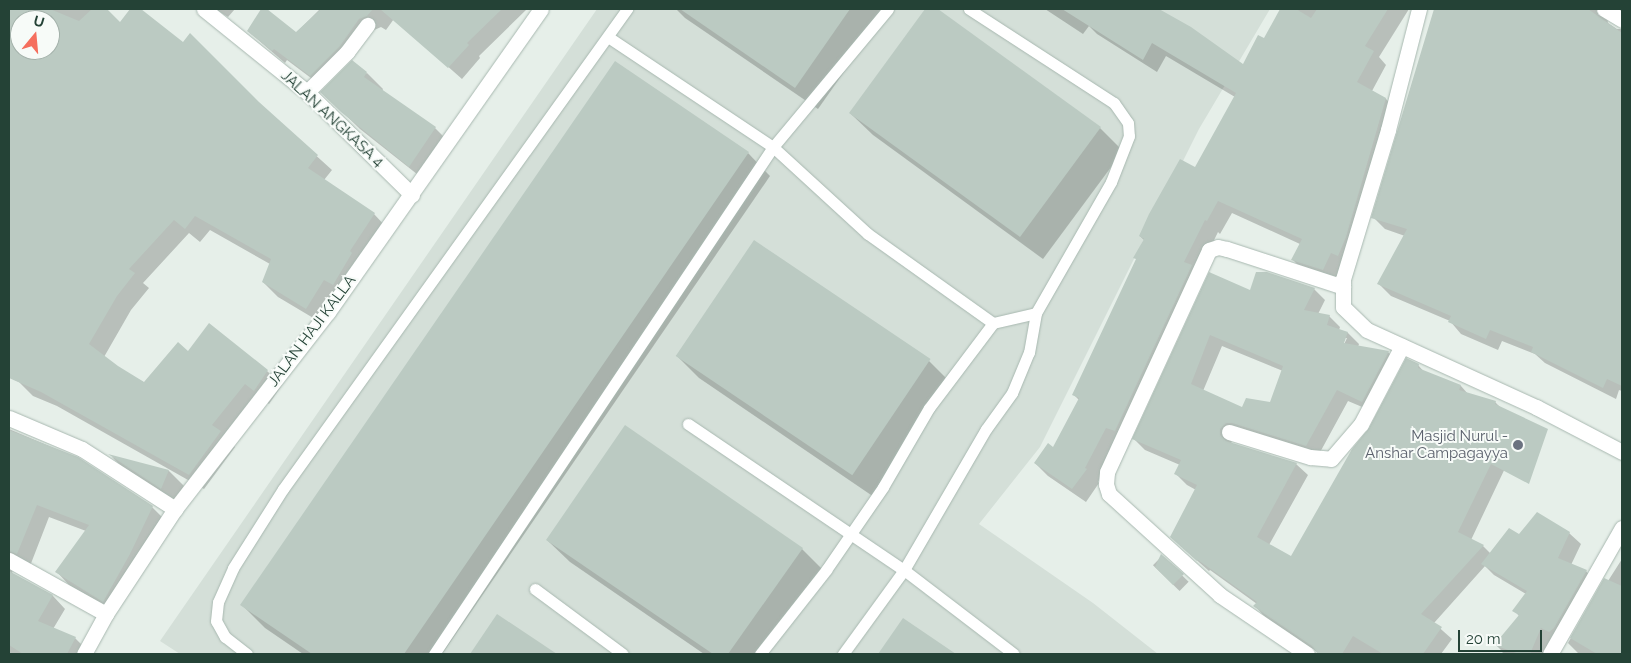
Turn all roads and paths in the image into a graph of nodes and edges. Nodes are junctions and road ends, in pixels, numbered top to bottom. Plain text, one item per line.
1 (204, 9) edge
2 (541, 9) edge
3 (627, 9) edge
4 (888, 9) edge
5 (969, 9) edge
6 (1419, 9) edge
7 (1604, 9) edge
8 (1622, 20) edge
9 (367, 25) dead end
10 (608, 37) junction
11 (308, 92) junction
12 (773, 147) junction
13 (412, 195) junction
14 (1343, 287) junction
15 (1036, 313) junction
16 (993, 323) junction
17 (1402, 346) junction
18 (9, 418) edge
19 (688, 424) dead end
20 (1229, 432) dead end
21 (1622, 452) edge
22 (175, 510) junction
23 (1622, 528) edge
24 (850, 536) junction
25 (9, 560) edge
26 (904, 570) junction
27 (535, 589) dead end
28 (106, 614) junction
29 (84, 654) edge
30 (247, 654) edge
31 (434, 654) edge
32 (623, 654) edge
33 (760, 654) edge
34 (843, 654) edge
35 (1014, 654) edge
36 (1307, 654) edge
37 (1550, 654) edge

1 - 11 street, JALAN ANGKASA 4
2 - 13 street, JALAN HAJI KALLA
3 - 10 lane
4 - 12 lane
5 - 15 lane
6 - 14 street
7 - 8 street
9 - 11 street
10 - 12 lane
10 - 30 lane
11 - 13 street, JALAN ANGKASA 4
12 - 16 lane
12 - 31 lane
13 - 22 street, JALAN HAJI KALLA
14 - 17 street
14 - 36 street
15 - 16 lane
15 - 26 lane
16 - 24 lane
17 - 20 street
17 - 21 street
18 - 22 street
19 - 24 lane
22 - 28 street, JALAN HAJI KALLA
23 - 37 street
24 - 26 lane
24 - 33 lane
25 - 28 street
26 - 34 lane
26 - 35 lane
27 - 32 lane
28 - 29 street, JALAN HAJI KALLA

